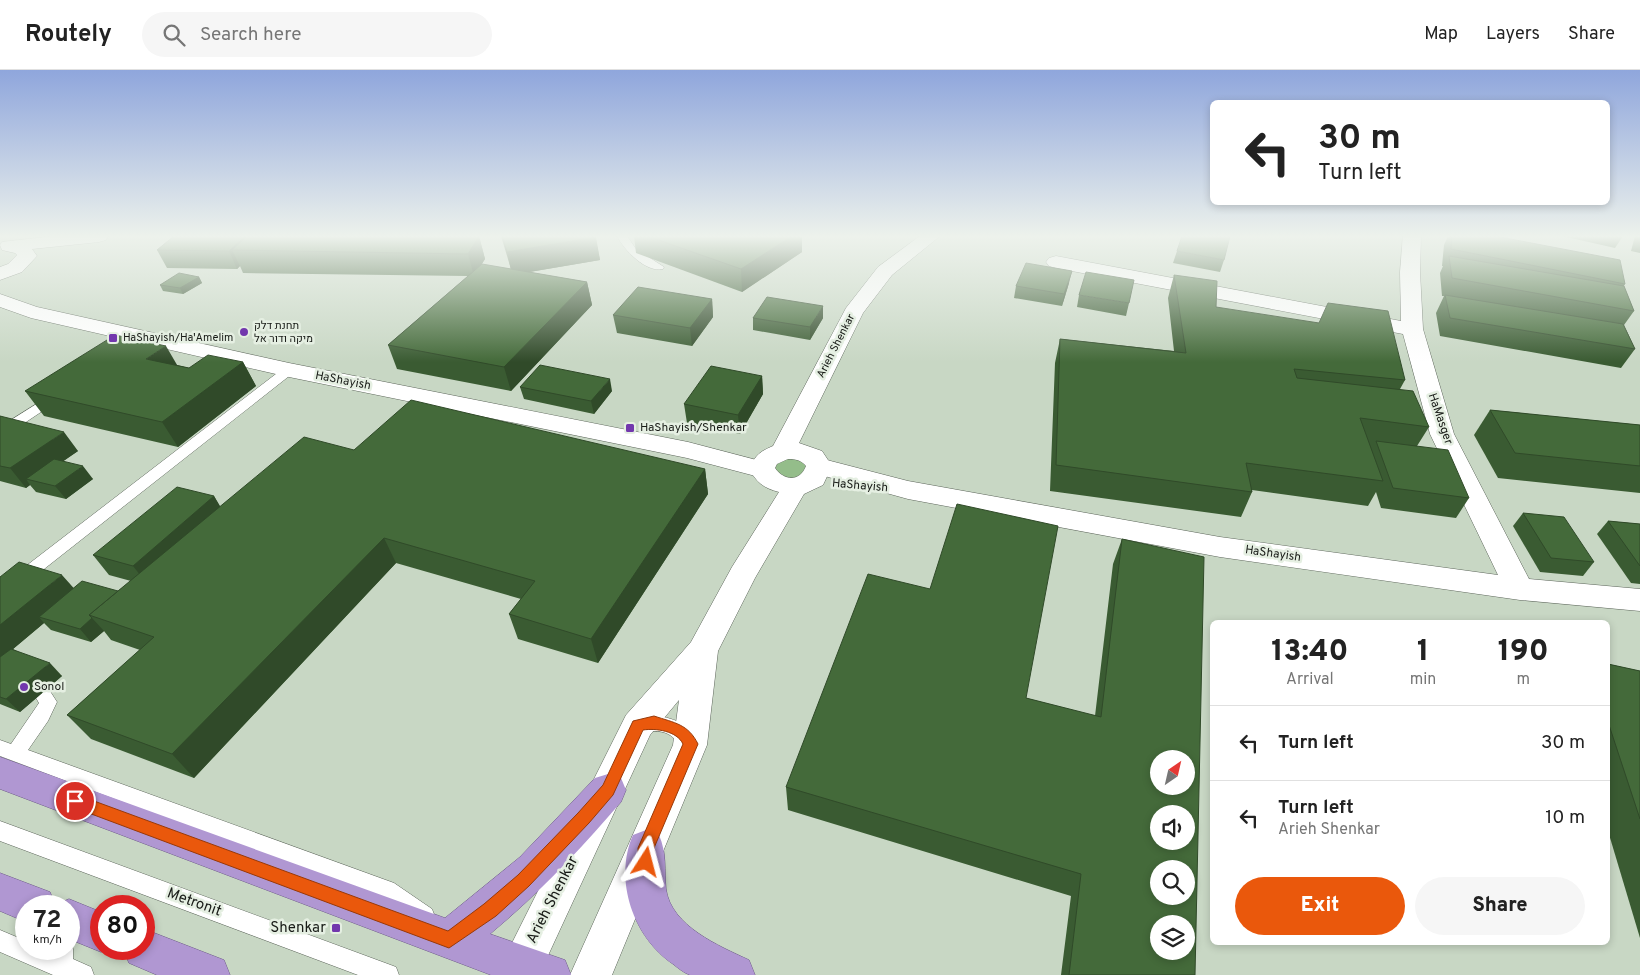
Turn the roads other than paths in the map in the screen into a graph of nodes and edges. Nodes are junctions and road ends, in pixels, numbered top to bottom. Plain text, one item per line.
1 (879, 278) edge
2 (1142, 278) edge
3 (1410, 278) edge
4 (0, 300) edge
5 (1412, 329) junction
6 (289, 370) junction
7 (64, 390) edge
8 (0, 433) edge
9 (790, 468) junction
10 (1520, 589) junction
11 (0, 596) edge
12 (1640, 600) edge
13 (702, 651) junction
14 (0, 680) edge
15 (638, 725) junction
16 (690, 744) junction
17 (6, 758) edge
18 (608, 790) junction
19 (0, 831) edge
20 (646, 848) junction
21 (0, 892) edge
22 (15, 898) edge
23 (449, 940) junction
24 (0, 941) edge
25 (15, 945) edge
26 (155, 954) edge
27 (64, 960) edge
28 (529, 971) edge
29 (83, 975) edge
30 (209, 975) edge
31 (388, 975) edge
32 (591, 975) edge
33 (734, 975) edge

1 - 9 street, Arieh Shenkar
2 - 5 street
3 - 5 street, HaMasger
4 - 6 street, HaShayish
5 - 10 street, HaMasger
6 - 9 street, HaShayish
6 - 11 lane
7 - 8 lane
9 - 10 street, HaShayish
9 - 13 street, Arieh Shenkar
10 - 12 street, HaShayish
13 - 15 street, Arieh Shenkar
13 - 16 street, Arieh Shenkar
14 - 17 lane
15 - 16 lane
15 - 18 street, Arieh Shenkar
16 - 20 street, Arieh Shenkar
17 - 23 highway
18 - 23 highway
18 - 28 street, Arieh Shenkar
19 - 31 lane, Metronit
20 - 32 street, Arieh Shenkar
20 - 33 highway
21 - 22 highway
23 - 28 highway
24 - 25 lane
26 - 30 highway
27 - 29 lane

